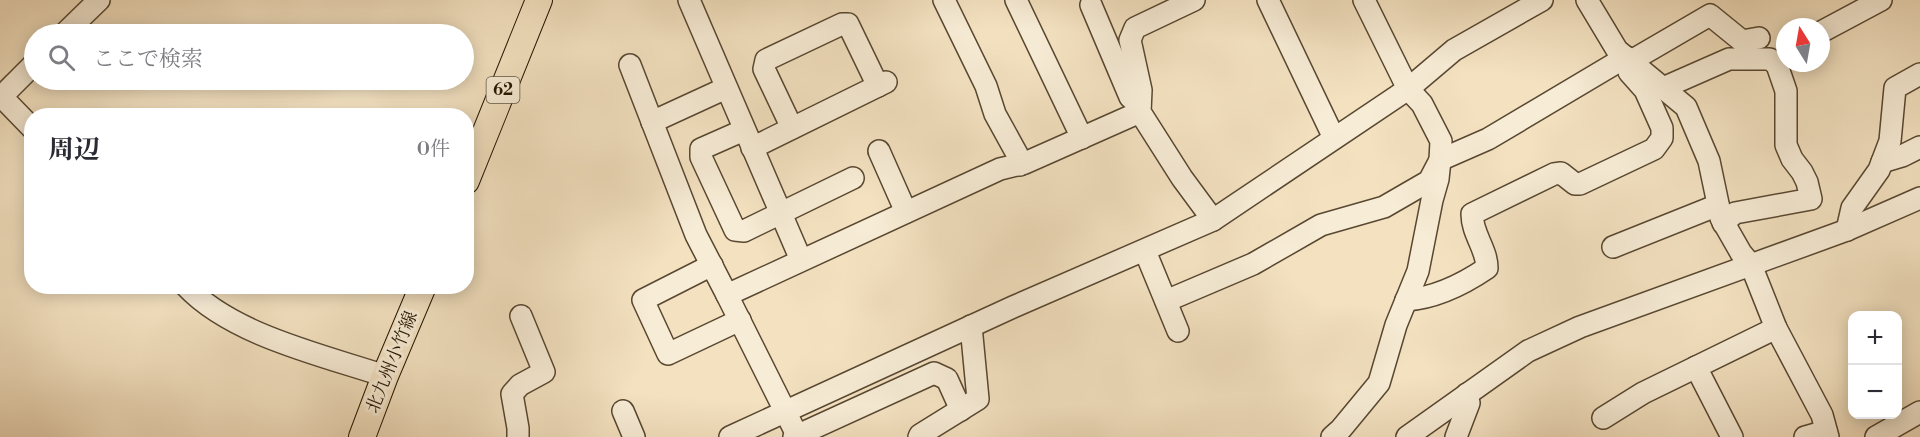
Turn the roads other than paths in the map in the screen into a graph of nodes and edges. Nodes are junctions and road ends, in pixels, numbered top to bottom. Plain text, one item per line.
1 (99, 0) edge
2 (540, 0) edge
3 (689, 0) edge
4 (944, 0) edge
5 (1016, 0) edge
6 (1194, 0) edge
7 (1268, 0) edge
8 (1364, 0) edge
9 (1542, 0) edge
10 (1587, 0) edge
11 (1881, 0) edge
12 (1091, 4) dead end
13 (74, 24) edge
14 (1830, 27) edge
15 (1759, 38) dead end
16 (1776, 55) edge
17 (1626, 59) junction
18 (630, 65) dead end
19 (1779, 72) edge
20 (24, 74) edge
21 (1920, 74) edge
22 (726, 88) junction
23 (1663, 88) junction
24 (1408, 89) junction
25 (1, 96) edge
26 (1140, 109) junction
27 (24, 120) edge
28 (652, 122) junction
29 (792, 128) junction
30 (1082, 138) junction
31 (1334, 138) junction
32 (748, 139) junction
33 (1920, 147) edge
34 (879, 151) dead end
35 (1440, 160) junction
36 (474, 161) edge
37 (1882, 162) junction
38 (1020, 165) junction
39 (853, 178) dead end
40 (1920, 198) edge
41 (906, 212) junction
42 (780, 213) junction
43 (1721, 214) junction
44 (1213, 220) junction
45 (1846, 230) junction
46 (1613, 247) dead end
47 (1145, 251) junction
48 (801, 260) junction
49 (712, 265) junction
50 (1750, 265) junction
51 (196, 294) edge
52 (420, 294) edge
53 (727, 295) junction
54 (1406, 300) junction
55 (1166, 301) junction
56 (521, 316) dead end
57 (740, 320) junction
58 (971, 326) junction
59 (1776, 328) junction
60 (1178, 331) dead end
61 (1696, 367) junction
62 (385, 376) junction
63 (1467, 394) junction
64 (961, 410) junction
65 (623, 411) dead end
66 (786, 411) junction
67 (1920, 412) edge
68 (1603, 418) dead end
69 (1827, 434) edge
70 (796, 436) edge
71 (362, 437) edge
72 (518, 437) edge
73 (634, 437) edge
74 (730, 437) edge
75 (919, 437) edge
76 (1332, 437) edge
77 (1407, 437) edge
78 (1456, 437) edge
79 (1732, 437) edge
80 (1805, 437) edge
81 (1876, 437) edge

1 - 13 street
2 - 36 main road, 62
3 - 22 street
4 - 38 street
5 - 30 street
6 - 26 street
7 - 31 street
8 - 24 street
9 - 24 street
10 - 17 street
11 - 14 street
12 - 26 street
15 - 17 street
16 - 23 street
17 - 23 street
17 - 35 street
17 - 54 street
18 - 28 street
19 - 43 street
20 - 25 street
21 - 37 street
22 - 28 street
22 - 32 street
23 - 43 street
24 - 31 street
24 - 35 street
25 - 27 street
26 - 30 street
26 - 44 street
28 - 49 street
29 - 29 street
29 - 32 street
30 - 38 street
31 - 44 street
32 - 42 street
32 - 42 street
33 - 37 street
34 - 41 street
35 - 54 street
35 - 55 street
37 - 45 street
38 - 41 street
39 - 42 street
40 - 45 street
41 - 48 street
42 - 48 street
43 - 46 street
43 - 50 street
44 - 47 street
45 - 50 street
47 - 55 street
47 - 58 street
48 - 53 street
49 - 53 street
49 - 57 street
50 - 59 street
50 - 63 street
51 - 62 street
52 - 62 main road, 北九州小竹線
53 - 57 street
54 - 76 street
55 - 60 street
56 - 72 street
57 - 66 street
58 - 64 street
58 - 66 street
59 - 61 street
59 - 69 street
61 - 68 street
61 - 79 street
62 - 71 main road, 北九州小竹線
63 - 77 street
63 - 78 street
64 - 70 street
64 - 75 street
65 - 73 street
66 - 70 street
66 - 74 street
67 - 81 street
69 - 80 street

